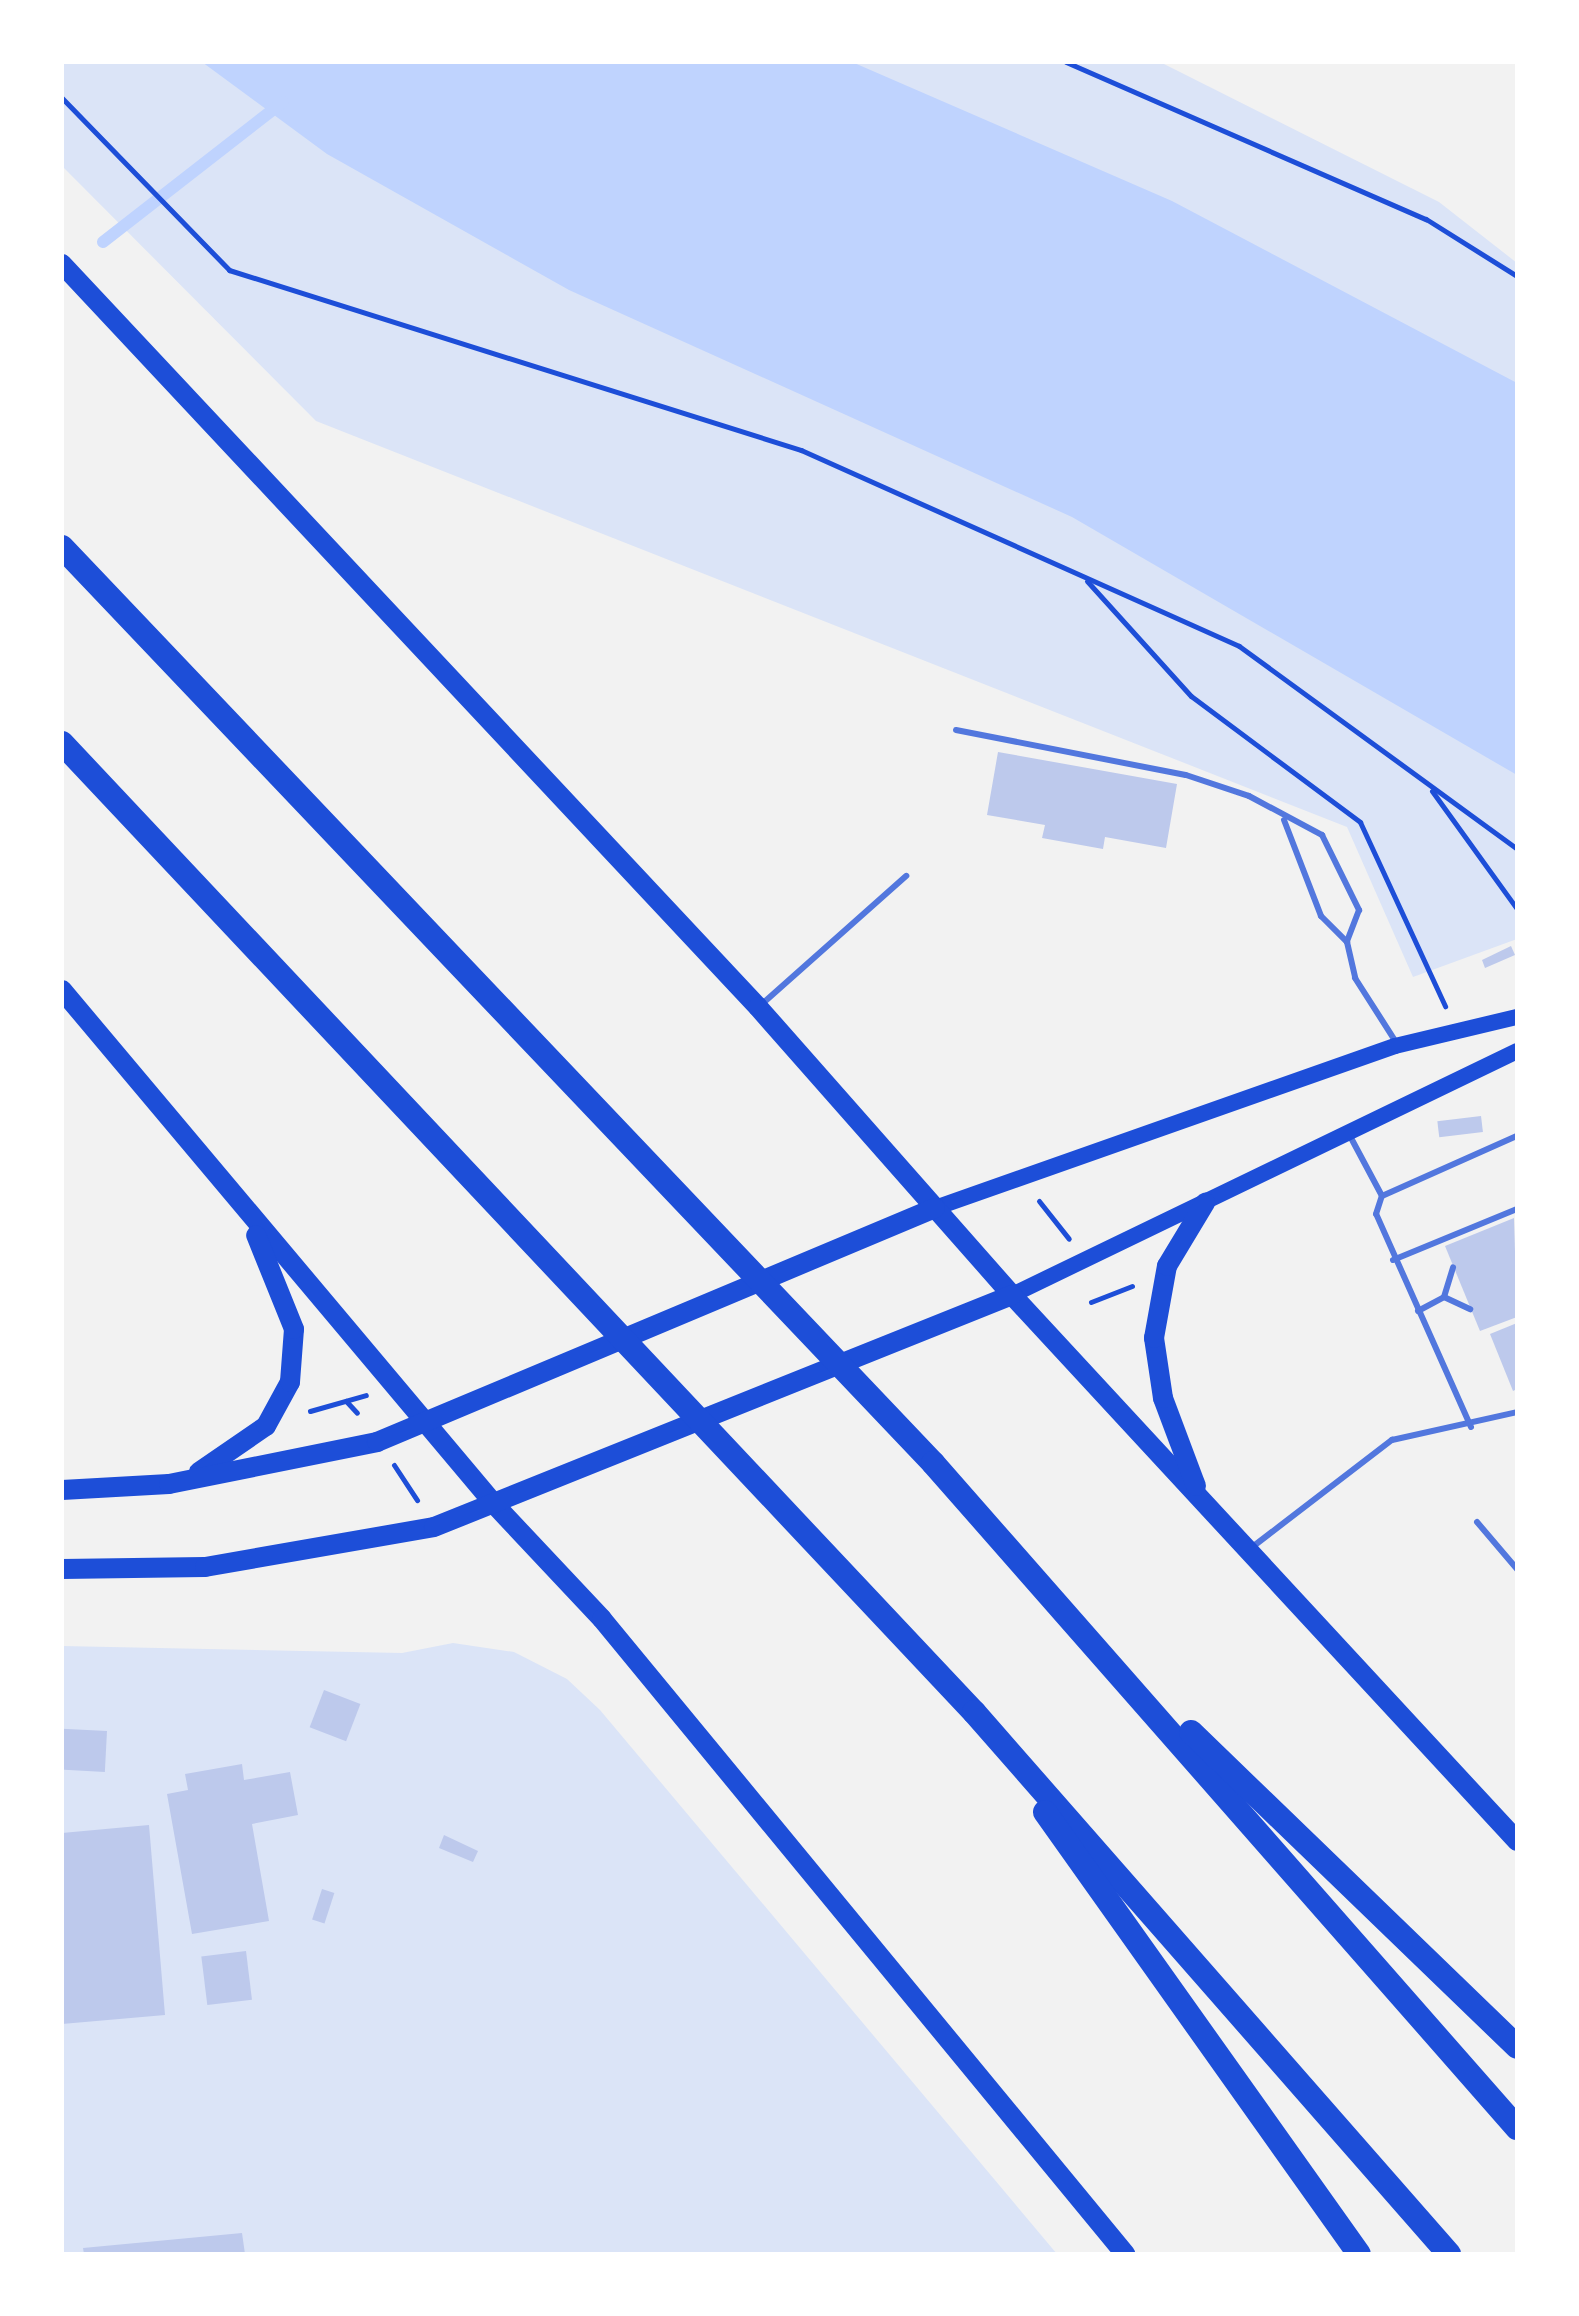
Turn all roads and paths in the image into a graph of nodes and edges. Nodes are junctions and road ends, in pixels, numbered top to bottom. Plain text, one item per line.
1 (1066, 62) edge
2 (62, 98) edge
3 (62, 264) edge
4 (1517, 276) edge
5 (62, 547) edge
6 (956, 730) dead end
7 (62, 743) edge
8 (1430, 787) junction
9 (1284, 820) junction
10 (1517, 849) edge
11 (906, 876) dead end
12 (1517, 909) edge
13 (1347, 942) junction
14 (62, 990) edge
15 (758, 1007) junction
16 (1517, 1017) edge
17 (1398, 1045) junction
18 (1517, 1051) edge
19 (1349, 1134) junction
20 (1517, 1136) edge
21 (1382, 1196) junction
22 (233, 1197) junction
23 (1039, 1201) dead end
24 (1205, 1203) junction
25 (935, 1208) junction
26 (1517, 1209) edge
27 (1069, 1240) dead end
28 (1393, 1260) junction
29 (1453, 1267) dead end
30 (1132, 1286) dead end
31 (1012, 1295) junction
32 (1444, 1297) junction
33 (1091, 1302) dead end
34 (1470, 1309) dead end
35 (1418, 1311) junction
36 (367, 1395) dead end
37 (346, 1401) junction
38 (305, 1412) dead end
39 (1517, 1412) edge
40 (357, 1413) dead end
41 (426, 1422) junction
42 (1471, 1427) junction
43 (391, 1461) dead end
44 (169, 1484) junction
45 (62, 1490) edge
46 (1203, 1501) junction
47 (495, 1505) junction
48 (421, 1506) dead end
49 (1477, 1522) dead end
50 (1248, 1550) junction
51 (62, 1569) edge
52 (1517, 1569) edge
53 (1068, 1613) junction
54 (974, 1712) junction
55 (1517, 1841) edge
56 (1517, 2047) edge
57 (1517, 2128) edge
58 (1125, 2254) edge
59 (1359, 2254) edge
60 (1449, 2254) edge

1 - 4 path
2 - 8 path
3 - 15 main road
5 - 53 highway
6 - 9 lane
7 - 54 highway
8 - 10 path
8 - 12 path
9 - 13 lane
9 - 13 lane
11 - 15 lane
13 - 17 lane
14 - 22 main road
15 - 25 main road
16 - 17 main road
17 - 25 main road
18 - 19 main road
19 - 21 lane
19 - 24 main road
20 - 21 lane
21 - 28 lane
22 - 41 main road
22 - 44 main road
23 - 27 path
24 - 31 main road
24 - 46 main road
25 - 31 main road
25 - 41 main road
26 - 28 lane
28 - 35 lane
29 - 32 lane
30 - 33 path
31 - 46 main road
31 - 47 main road
32 - 34 lane
32 - 35 lane
35 - 42 lane
36 - 37 path
37 - 38 path
37 - 40 path
39 - 42 lane
41 - 44 main road
41 - 47 main road
42 - 50 lane
43 - 48 path
44 - 45 main road
46 - 50 main road
47 - 51 main road
47 - 58 main road
49 - 52 lane
50 - 55 main road
53 - 56 highway
53 - 57 highway
54 - 59 highway
54 - 60 highway

